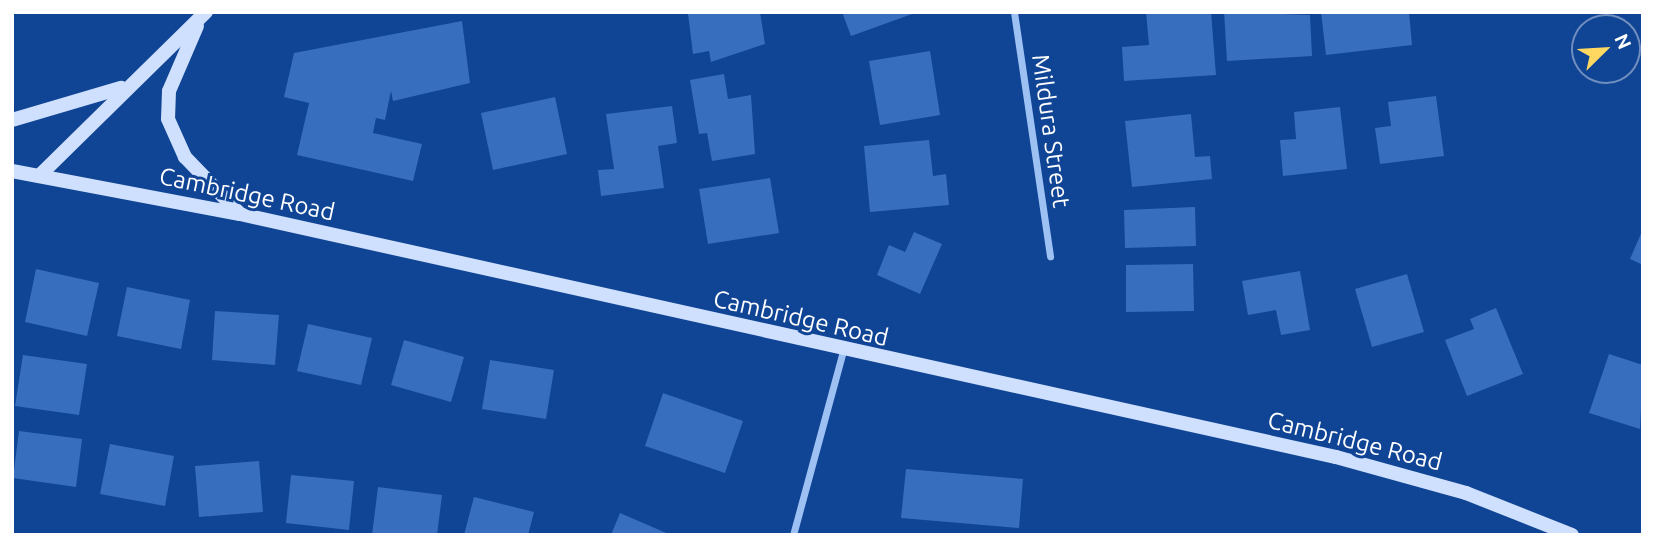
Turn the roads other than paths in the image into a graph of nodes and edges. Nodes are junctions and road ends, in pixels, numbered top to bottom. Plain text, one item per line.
1 (1014, 12) edge
2 (204, 14) edge
3 (130, 85) junction
4 (12, 120) edge
5 (12, 171) edge
6 (39, 176) junction
7 (240, 214) junction
8 (1050, 256) dead end
9 (844, 351) junction
10 (793, 535) edge
11 (1572, 535) edge

1 - 8 street, Mildura Street
2 - 3 main road
2 - 7 main road
3 - 4 main road
3 - 6 main road
5 - 6 main road, Cambridge Road
6 - 7 main road, Cambridge Road
7 - 9 main road, Cambridge Road
9 - 10 street
9 - 11 main road, Cambridge Road

